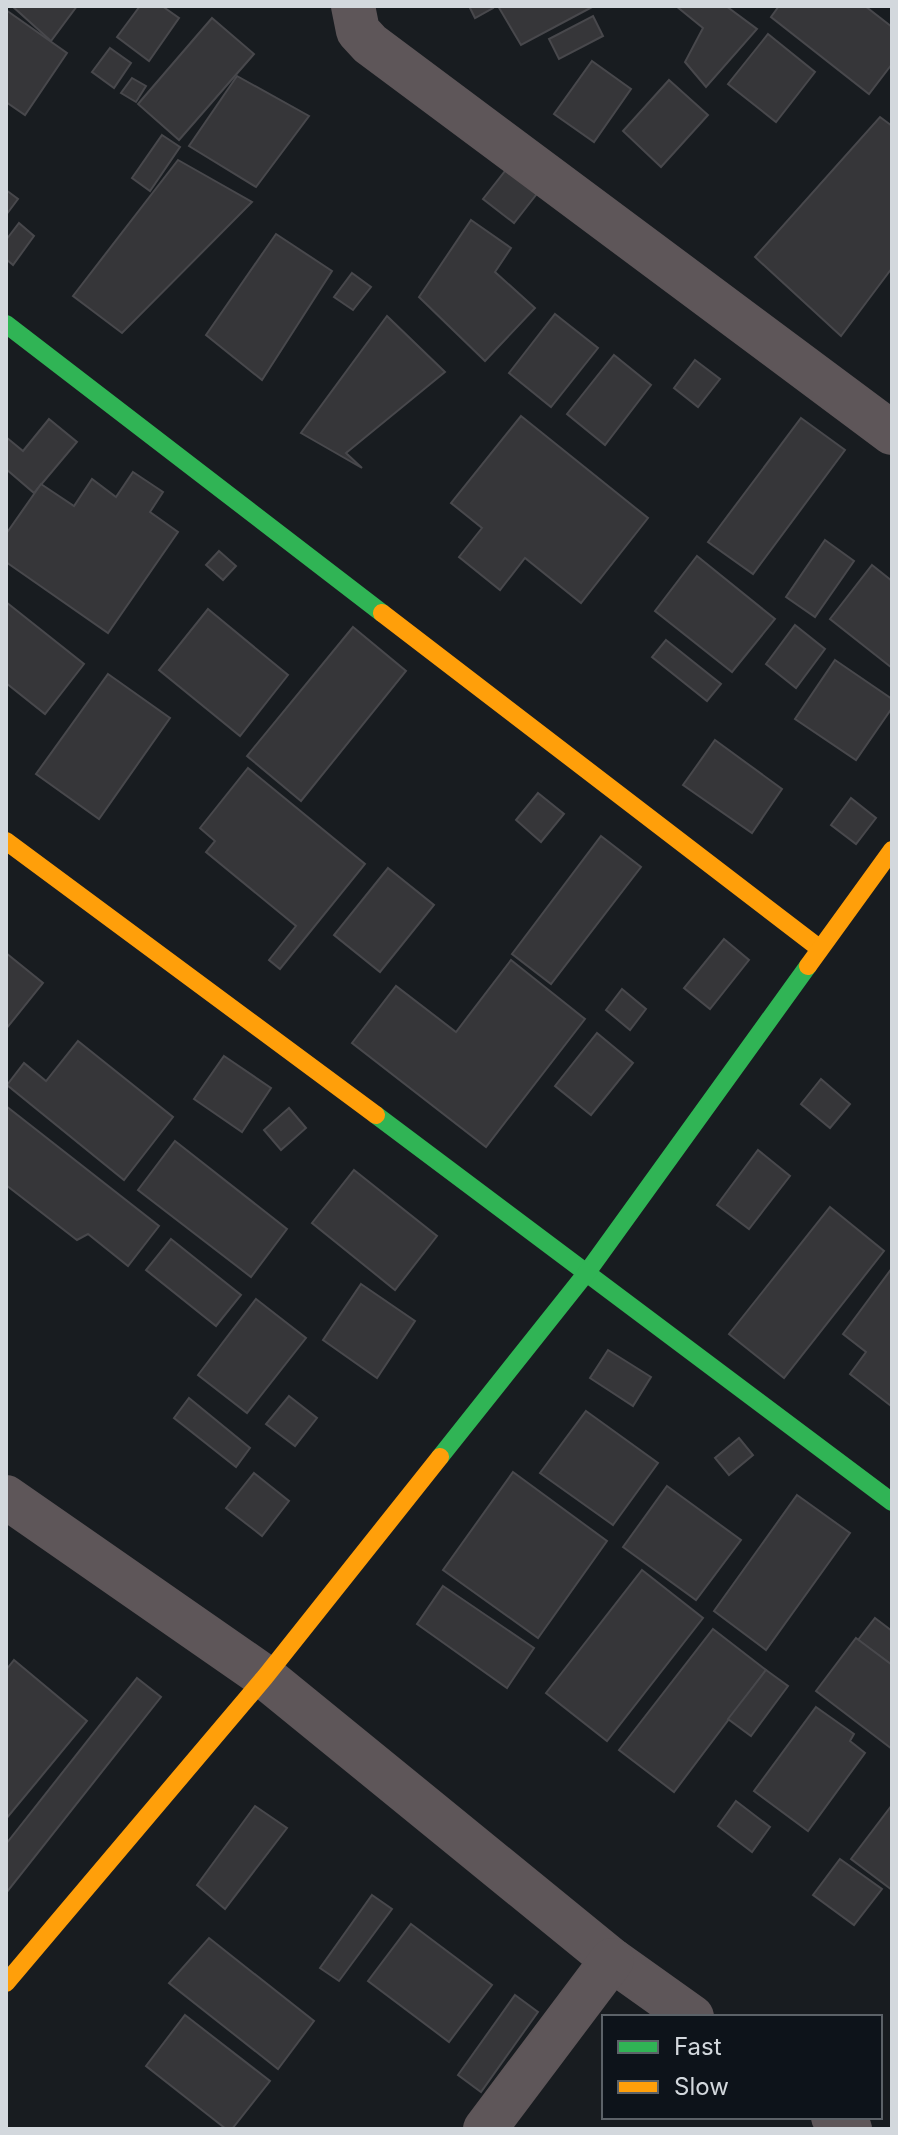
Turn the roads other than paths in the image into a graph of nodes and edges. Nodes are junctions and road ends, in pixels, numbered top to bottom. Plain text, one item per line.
1 (353, 6) edge
2 (6, 324) edge
3 (892, 433) edge
4 (6, 841) edge
5 (892, 850) edge
6 (819, 948) junction
7 (588, 1271) junction
8 (6, 1497) edge
9 (892, 1502) edge
10 (265, 1677) junction
11 (612, 1960) junction
12 (6, 1983) edge
13 (689, 2015) edge
14 (485, 2129) edge

1 - 3 street
2 - 6 street
4 - 7 street
5 - 6 street
6 - 7 street
7 - 9 street
7 - 10 street
8 - 10 street
10 - 11 street
10 - 12 street
11 - 13 street
11 - 14 street

